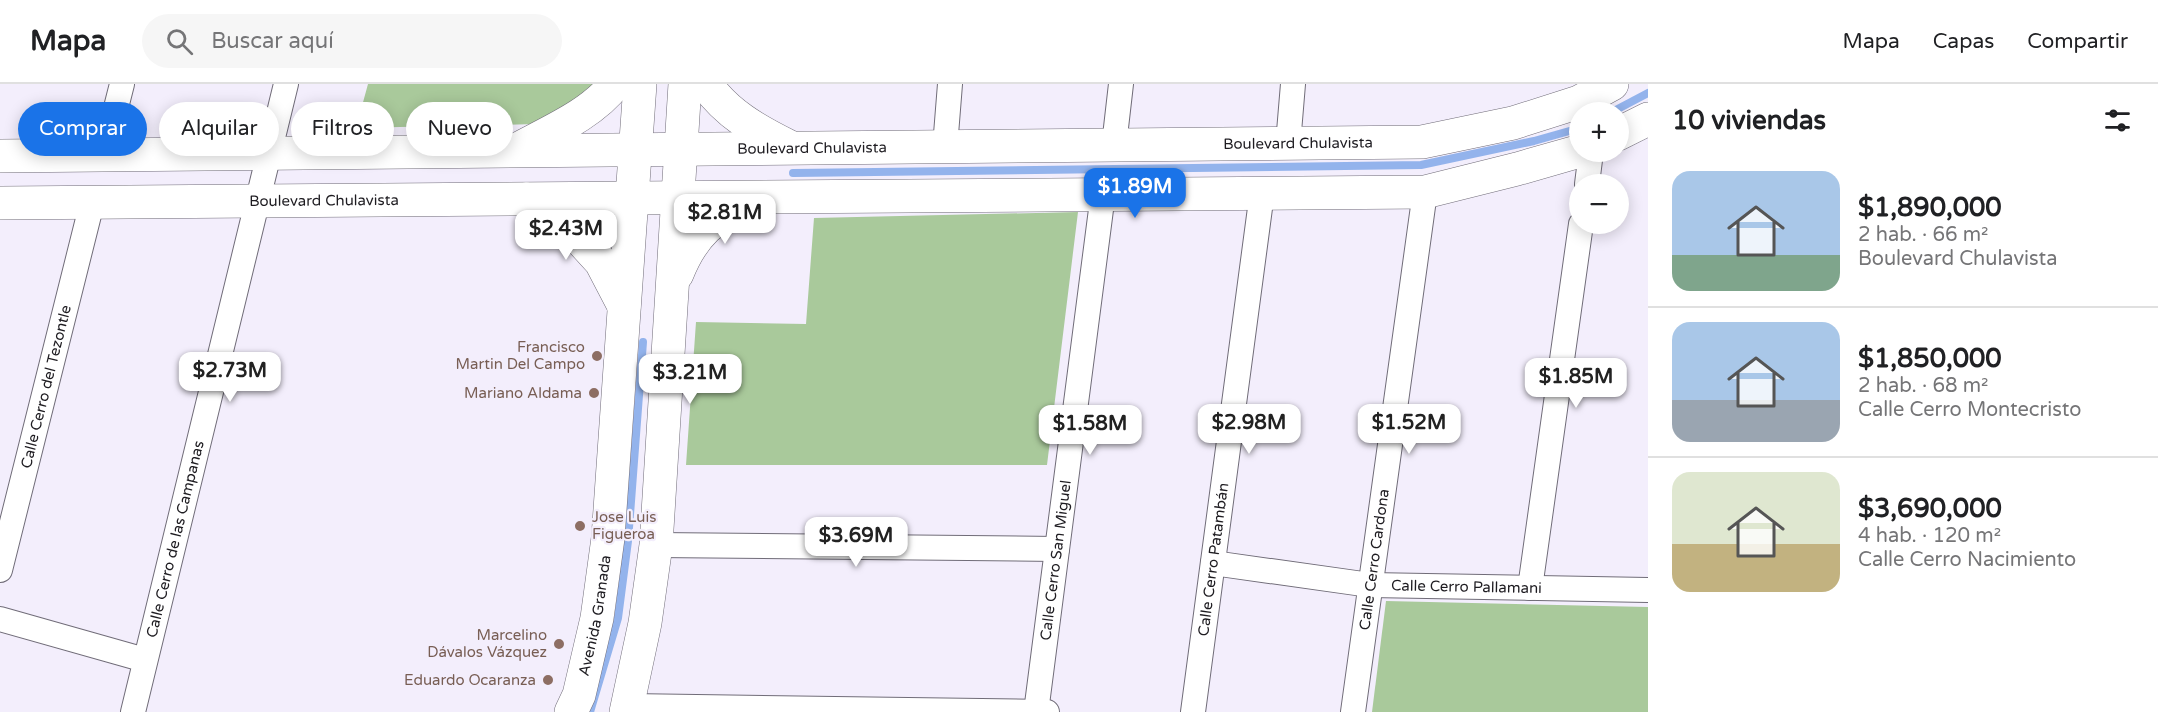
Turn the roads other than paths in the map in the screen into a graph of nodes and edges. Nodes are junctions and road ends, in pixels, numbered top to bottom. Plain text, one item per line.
1 (122, 84) edge
2 (286, 84) edge
3 (615, 84) edge
4 (639, 84) edge
5 (685, 84) edge
6 (706, 84) edge
7 (950, 84) edge
8 (1121, 84) edge
9 (1293, 84) edge
10 (1612, 84) edge
11 (117, 102) edge
12 (279, 112) edge
13 (1648, 119) edge
14 (1629, 128) edge
15 (1288, 144) junction
16 (1114, 145) junction
17 (945, 147) junction
18 (793, 148) junction
19 (681, 149) junction
20 (635, 150) junction
21 (514, 151) junction
22 (279, 153) edge
23 (1569, 153) edge
24 (0, 156) edge
25 (18, 156) edge
26 (268, 156) edge
27 (1425, 192) junction
28 (1263, 193) junction
29 (1103, 194) junction
30 (769, 197) junction
31 (632, 198) junction
32 (678, 198) junction
33 (526, 199) junction
34 (258, 201) junction
35 (0, 203) edge
36 (92, 203) junction
37 (1580, 234) edge
38 (673, 284) junction
39 (624, 306) junction
40 (656, 544) junction
41 (1057, 549) junction
42 (1213, 563) junction
43 (0, 570) edge
44 (1370, 585) junction
45 (1530, 588) junction
46 (1648, 590) edge
47 (0, 619) edge
48 (145, 660) junction
49 (627, 709) edge
50 (133, 712) edge
51 (571, 712) edge
52 (1036, 712) edge
53 (1047, 712) edge
54 (1193, 712) edge
55 (1353, 712) edge

1 - 11 street
2 - 12 street, Calle Cerro de las Campanas
3 - 21 main road
4 - 20 main road, Avenida Granada
5 - 19 main road
6 - 18 main road
7 - 17 street
8 - 16 street
9 - 15 street
10 - 15 main road, Boulevard Chulavista
13 - 14 main road
15 - 16 main road, Boulevard Chulavista
16 - 17 main road, Boulevard Chulavista
17 - 18 main road, Boulevard Chulavista
18 - 19 main road, Boulevard Chulavista
19 - 20 main road, Boulevard Chulavista
19 - 32 main road
20 - 21 main road, Boulevard Chulavista
20 - 31 main road, Avenida Granada
21 - 22 main road, Boulevard Chulavista
23 - 27 main road, Boulevard Chulavista
24 - 25 main road, Boulevard Chulavista
26 - 34 street, Calle Cerro de las Campanas
27 - 28 main road, Boulevard Chulavista
27 - 44 street, Calle Cerro Cardona
28 - 29 main road, Boulevard Chulavista
28 - 42 street, Calle Cerro Patambán
29 - 30 main road, Boulevard Chulavista
29 - 41 street, Calle Cerro San Miguel
30 - 32 main road, Boulevard Chulavista
30 - 38 main road
31 - 32 main road, Boulevard Chulavista
31 - 33 main road, Boulevard Chulavista
31 - 39 main road, Avenida Granada
32 - 38 main road
33 - 34 main road, Boulevard Chulavista
33 - 39 main road
34 - 36 main road, Boulevard Chulavista
34 - 48 street, Calle Cerro de las Campanas
35 - 36 main road, Boulevard Chulavista
36 - 43 street, Calle Cerro del Tezontle
37 - 45 street
38 - 40 main road
39 - 51 main road, Avenida Granada
40 - 41 street
40 - 49 main road
41 - 52 street, Calle Cerro San Miguel
42 - 44 street, Calle Cerro Pallamani
42 - 54 street, Calle Cerro Patambán
44 - 45 street, Calle Cerro Pallamani
44 - 55 street, Calle Cerro Cardona
45 - 46 street, Calle Cerro Pallamani
47 - 48 street
48 - 50 street, Calle Cerro de las Campanas
49 - 52 street
52 - 53 street

